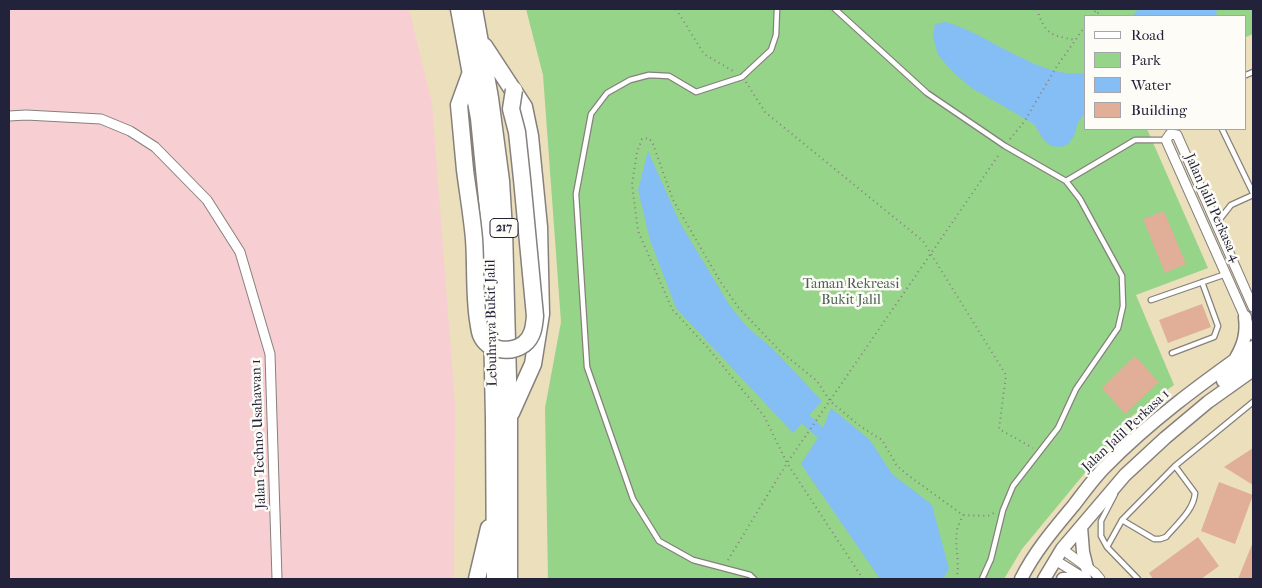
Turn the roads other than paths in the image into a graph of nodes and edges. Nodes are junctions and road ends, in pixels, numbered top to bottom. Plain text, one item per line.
1 (459, 9) edge
2 (474, 9) edge
3 (777, 9) edge
4 (835, 9) edge
5 (481, 41) junction
6 (471, 69) junction
7 (514, 90) junction
8 (9, 116) edge
9 (1222, 130) edge
10 (1166, 140) junction
11 (1066, 181) junction
12 (1253, 194) edge
13 (1216, 224) junction
14 (1226, 274) junction
15 (1202, 282) junction
16 (1152, 300) dead end
17 (1251, 309) edge
18 (1253, 335) edge
19 (1253, 347) edge
20 (1172, 354) dead end
21 (1253, 359) edge
22 (1235, 360) junction
23 (1253, 370) edge
24 (1208, 402) junction
25 (1253, 402) edge
26 (509, 417) junction
27 (1176, 466) junction
28 (1125, 476) junction
29 (494, 505) junction
30 (1122, 520) junction
31 (1058, 524) junction
32 (1081, 527) junction
33 (1107, 547) junction
34 (1056, 554) junction
35 (509, 560) junction
36 (1028, 567) junction
37 (1086, 575) edge
38 (277, 579) edge
39 (477, 579) edge
40 (495, 579) edge
41 (509, 579) edge
42 (519, 579) edge
43 (754, 579) edge
44 (982, 579) edge
45 (1022, 579) edge
46 (1044, 579) edge
47 (1063, 579) edge
48 (1100, 579) edge
49 (1138, 579) edge

1 - 6 highway, Lebuhraya Bukit Jalil / 217
2 - 5 highway, Lebuhraya Bukit Jalil / 217
3 - 43 lane
4 - 11 lane
5 - 7 highway
5 - 26 highway, Lebuhraya Bukit Jalil / 217
6 - 7 highway, bridge
6 - 29 highway, Lebuhraya Bukit Jalil / 217
7 - 26 highway
8 - 38 street, Jalan Techno Usahawan 1
9 - 12 lane
10 - 11 lane
10 - 13 street, Jalan Jalil Perkasa 4
10 - 14 street, Jalan Jalil Perkasa 4
11 - 44 lane
12 - 13 lane
13 - 17 street, Jalan Jalil Perkasa 4
14 - 15 lane
14 - 17 street, Jalan Jalil Perkasa 4
15 - 16 lane
15 - 20 lane
17 - 18 street, Jalan Jalil Perkasa 4
17 - 22 main road
19 - 22 main road, Jalan Jalil Perkasa 1
21 - 24 main road
22 - 31 main road, Jalan Jalil Perkasa 1
23 - 24 main road
24 - 28 main road
25 - 27 lane
26 - 35 highway, Lebuhraya Bukit Jalil / 217
27 - 30 lane
27 - 30 lane
28 - 32 main road
28 - 33 lane
29 - 39 highway
29 - 40 highway, Lebuhraya Bukit Jalil / 217
30 - 33 lane
31 - 34 main road
31 - 36 main road, Jalan Jalil Perkasa 1
32 - 34 main road
32 - 37 main road
33 - 49 lane
34 - 36 main road
34 - 37 street
34 - 46 main road
35 - 41 highway, Lebuhraya Bukit Jalil / 217
35 - 42 highway
36 - 45 main road, Jalan Jalil Perkasa 1
37 - 47 main road
37 - 48 street

